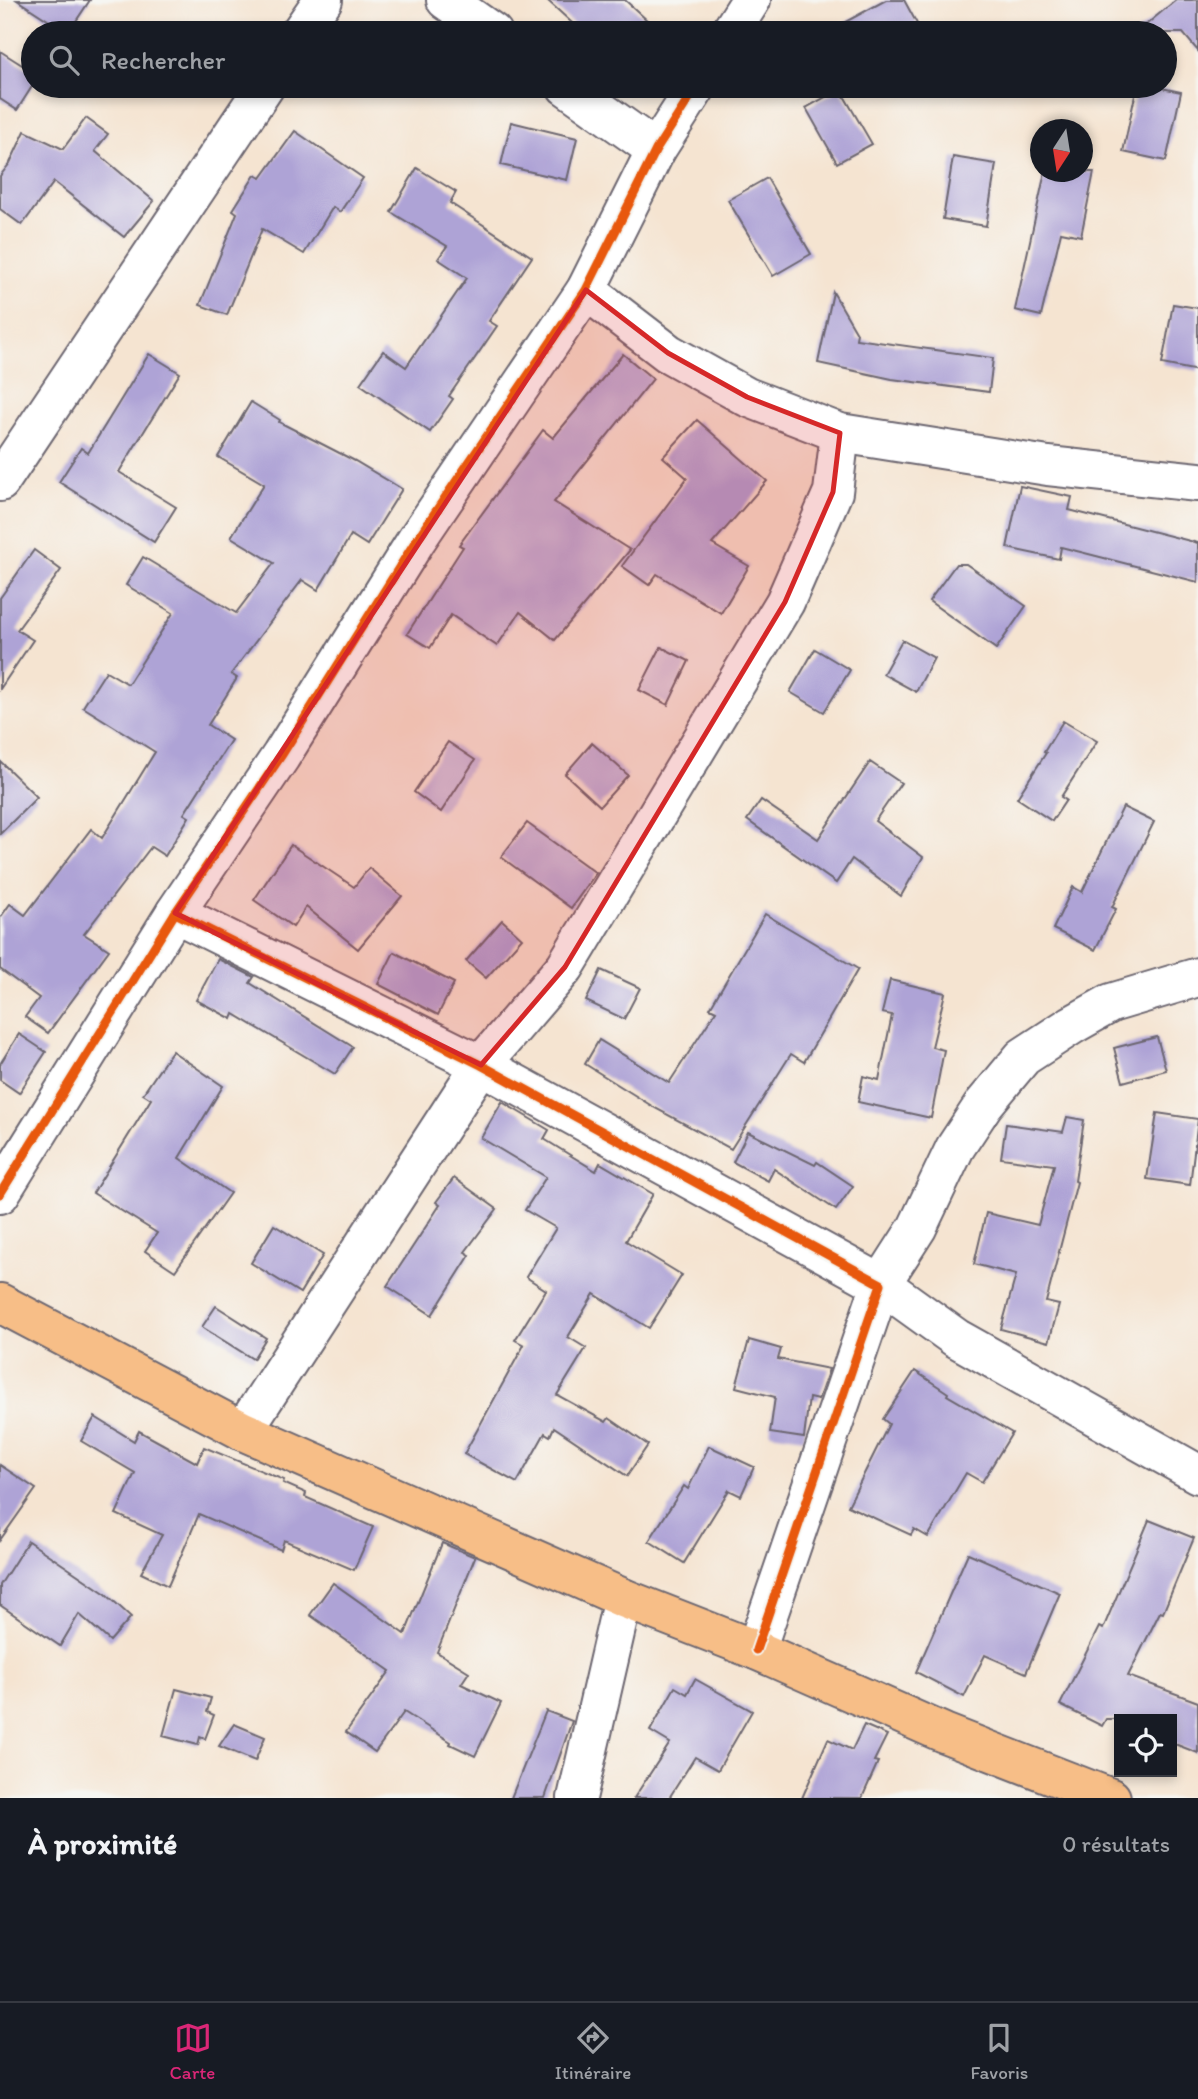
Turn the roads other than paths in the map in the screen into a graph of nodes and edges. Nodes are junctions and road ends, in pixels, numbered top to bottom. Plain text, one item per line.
1 (323, 0) edge
2 (446, 0) edge
3 (751, 0) edge
4 (308, 21) edge
5 (476, 21) edge
6 (738, 21) edge
7 (257, 98) edge
8 (583, 98) edge
9 (689, 98) edge
10 (656, 150) junction
11 (586, 290) junction
12 (841, 433) junction
13 (0, 482) edge
14 (1198, 482) edge
15 (175, 913) junction
16 (1198, 977) edge
17 (481, 1065) junction
18 (0, 1194) edge
19 (881, 1283) junction
20 (0, 1303) edge
21 (243, 1431) junction
22 (1198, 1474) edge
23 (623, 1598) junction
24 (756, 1650) junction
25 (577, 1798) edge
26 (1111, 1798) edge

1 - 4 street
2 - 5 street
3 - 6 street
7 - 13 street
8 - 10 street
9 - 10 street
10 - 11 street
11 - 12 street
11 - 15 street
12 - 14 street
12 - 17 street
15 - 17 street
15 - 18 street
16 - 19 street
17 - 19 street
17 - 21 street
19 - 22 street
19 - 24 street
20 - 21 main road
21 - 23 main road
23 - 24 main road
23 - 25 street
24 - 26 main road

